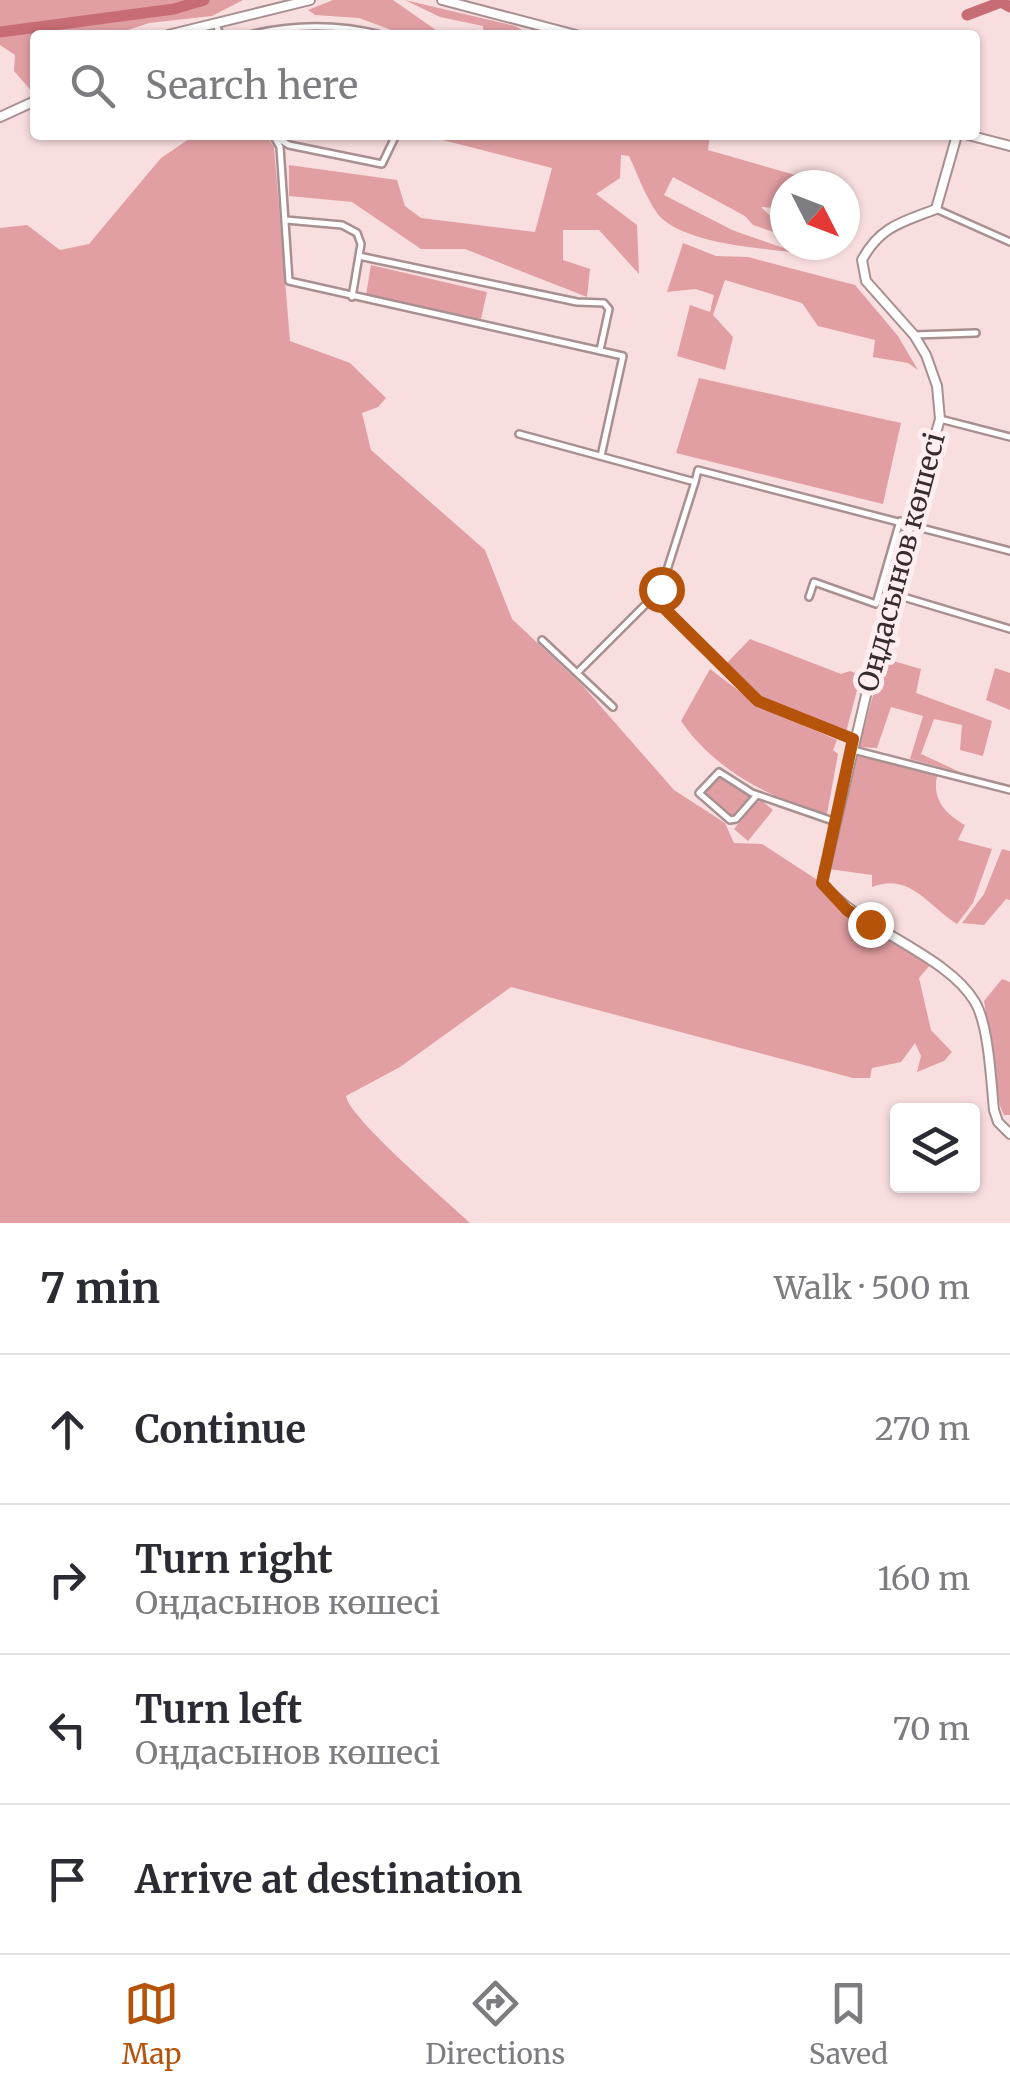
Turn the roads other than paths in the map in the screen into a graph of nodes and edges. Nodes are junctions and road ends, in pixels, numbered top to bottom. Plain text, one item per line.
1 (310, 0) edge
2 (442, 0) edge
3 (216, 24) junction
4 (190, 30) edge
5 (218, 30) edge
6 (270, 30) edge
7 (362, 30) edge
8 (557, 30) edge
9 (30, 103) edge
10 (0, 116) edge
11 (980, 138) edge
12 (276, 140) edge
13 (281, 140) edge
14 (394, 140) edge
15 (957, 140) edge
16 (1010, 146) edge
17 (936, 209) junction
18 (286, 220) junction
19 (1010, 242) edge
20 (359, 256) junction
21 (352, 297) junction
22 (976, 333) dead end
23 (914, 335) junction
24 (600, 350) junction
25 (940, 419) junction
26 (519, 434) dead end
27 (1010, 437) edge
28 (601, 456) junction
29 (695, 482) junction
30 (905, 522) junction
31 (1010, 551) edge
32 (890, 593) junction
33 (809, 597) dead end
34 (654, 598) junction
35 (1010, 629) edge
36 (542, 640) dead end
37 (578, 672) junction
38 (614, 706) dead end
39 (853, 739) junction
40 (850, 749) junction
41 (1010, 790) edge
42 (757, 795) junction
43 (833, 822) junction
44 (1010, 1134) edge

1 - 3 street
2 - 8 street
3 - 4 street
3 - 5 street
6 - 7 street
9 - 10 street
11 - 16 street
12 - 18 street
13 - 14 street
15 - 17 street
17 - 19 street
17 - 23 street, Оңдасынов көшесі
18 - 20 street
18 - 21 street
20 - 21 street
20 - 24 street
21 - 24 street
22 - 23 street
23 - 25 street, Оңдасынов көшесі
24 - 28 street
25 - 27 street
25 - 30 street, Оңдасынов көшесі
26 - 28 street
28 - 29 street
29 - 30 street
29 - 34 street
30 - 31 street
30 - 32 street, Оңдасынов көшесі
30 - 33 street
32 - 35 street
32 - 39 street, Оңдасынов көшесі
34 - 37 street
34 - 39 street
36 - 37 street
37 - 38 street
39 - 40 street, Оңдасынов көшесі
40 - 41 street
40 - 43 street, Оңдасынов көшесі
42 - 42 street
42 - 43 street
43 - 44 street, Оңдасынов көшесі

